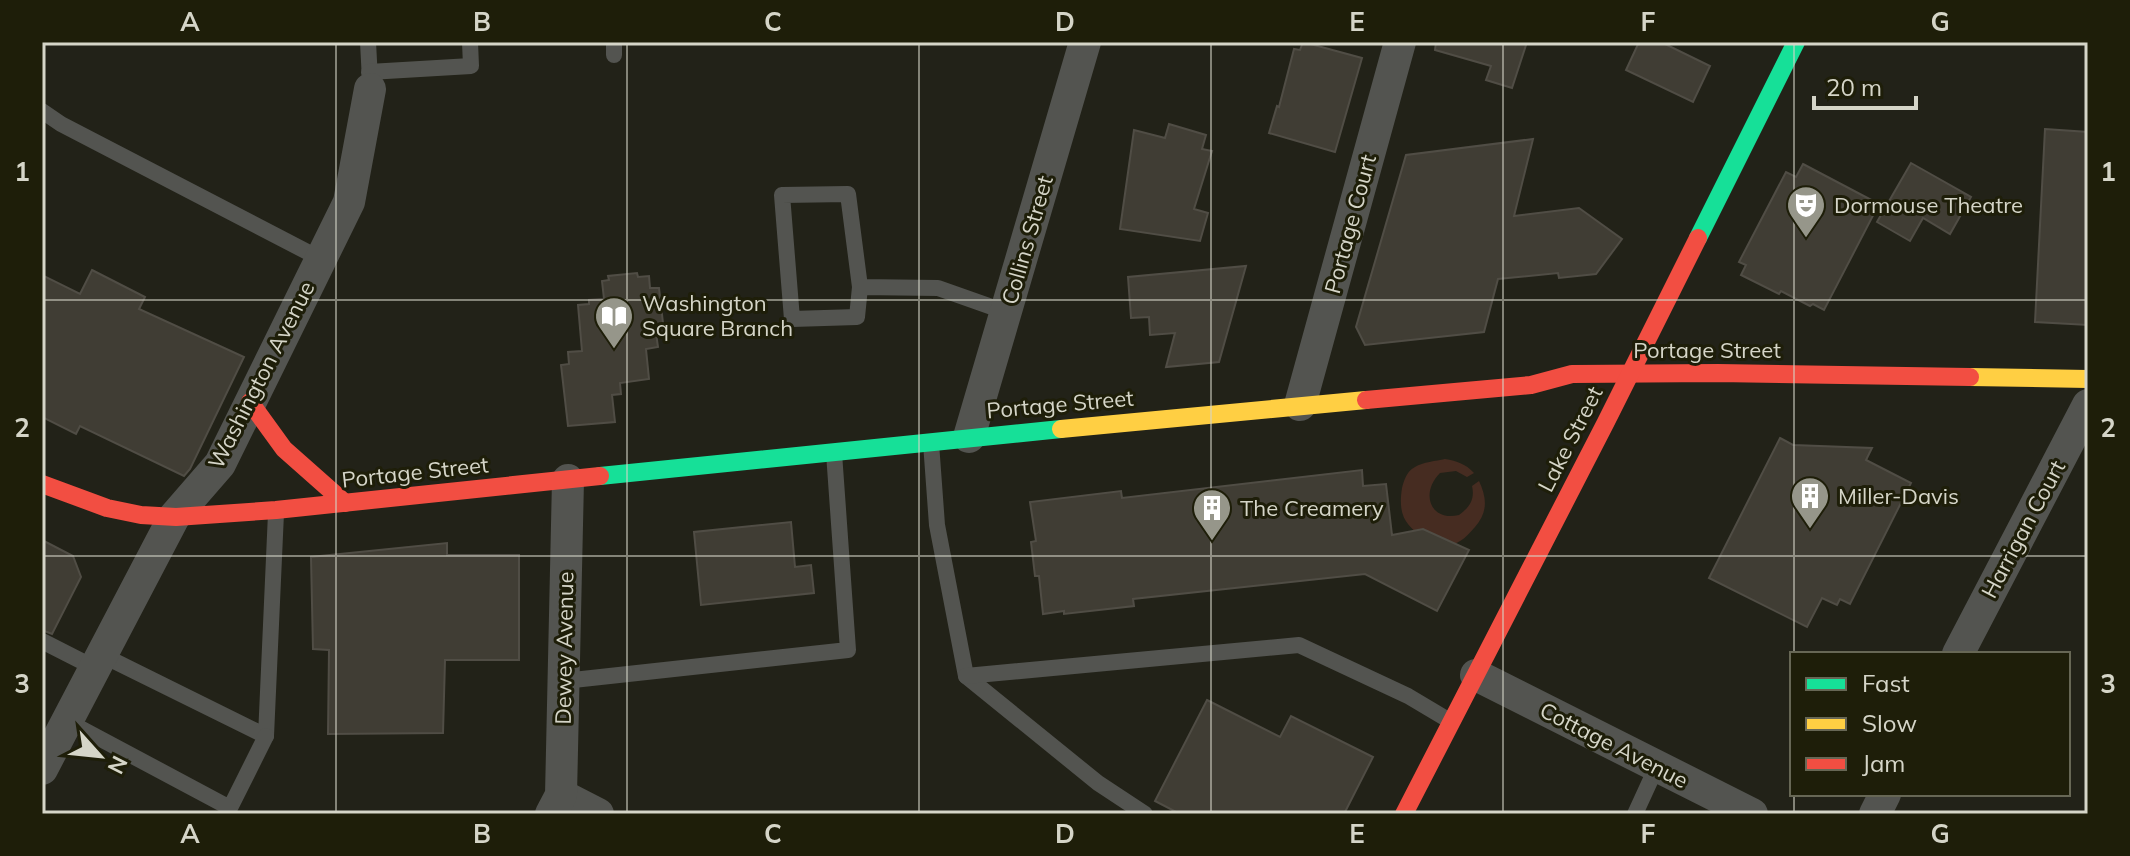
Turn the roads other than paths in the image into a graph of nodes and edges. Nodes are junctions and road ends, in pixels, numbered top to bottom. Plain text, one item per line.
1 (368, 42) edge
2 (470, 42) edge
3 (1085, 42) edge
4 (1400, 42) edge
5 (1796, 42) edge
6 (370, 81) junction
7 (42, 111) edge
8 (321, 259) junction
9 (860, 287) junction
10 (1006, 312) junction
11 (1630, 374) junction
12 (2088, 379) edge
13 (250, 402) junction
14 (1300, 405) junction
15 (2088, 405) edge
16 (969, 437) junction
17 (931, 441) junction
18 (834, 452) junction
19 (568, 480) junction
20 (42, 484) edge
21 (345, 503) junction
22 (276, 510) junction
23 (174, 517) junction
24 (42, 641) edge
25 (1959, 652) edge
26 (98, 661) junction
27 (1476, 675) junction
28 (966, 676) junction
29 (564, 681) junction
30 (67, 721) junction
31 (1451, 722) junction
32 (266, 736) junction
33 (1657, 766) junction
34 (42, 769) edge
35 (1884, 796) edge
36 (556, 804) edge
37 (598, 814) edge
38 (1145, 814) edge
39 (1404, 814) edge
40 (1635, 814) edge
41 (1752, 814) edge
42 (1875, 814) edge

1 - 6 lane
2 - 6 lane
3 - 10 street, Collins Street
4 - 14 street, Portage Court
5 - 11 main road, Lake Street
6 - 8 street, Washington Avenue
7 - 8 lane
8 - 13 street, Washington Avenue
9 - 9 lane
9 - 10 lane
10 - 16 street, Collins Street
11 - 12 main road, Portage Street
11 - 14 main road, Portage Street
11 - 27 main road, Lake Street
13 - 21 main road
13 - 23 street, Washington Avenue
14 - 16 main road, Portage Street
15 - 25 street, Harrigan Court
16 - 17 main road, Portage Street
17 - 18 main road, Portage Street
17 - 28 lane
18 - 19 main road, Portage Street
18 - 29 lane
19 - 21 main road, Portage Street
19 - 29 street, Dewey Avenue
20 - 23 main road, Portage Street
21 - 22 main road, Portage Street
22 - 23 main road, Portage Street
22 - 32 lane
23 - 26 street, Washington Avenue
24 - 26 lane
26 - 30 street, Washington Avenue
26 - 32 lane
27 - 31 main road, Lake Street
27 - 33 street, Cottage Avenue
28 - 31 lane
28 - 38 lane
29 - 36 street, Dewey Avenue
30 - 32 lane
30 - 34 street, Washington Avenue
31 - 39 main road, Lake Street
33 - 40 lane
33 - 41 street, Cottage Avenue
35 - 42 street
36 - 37 street

